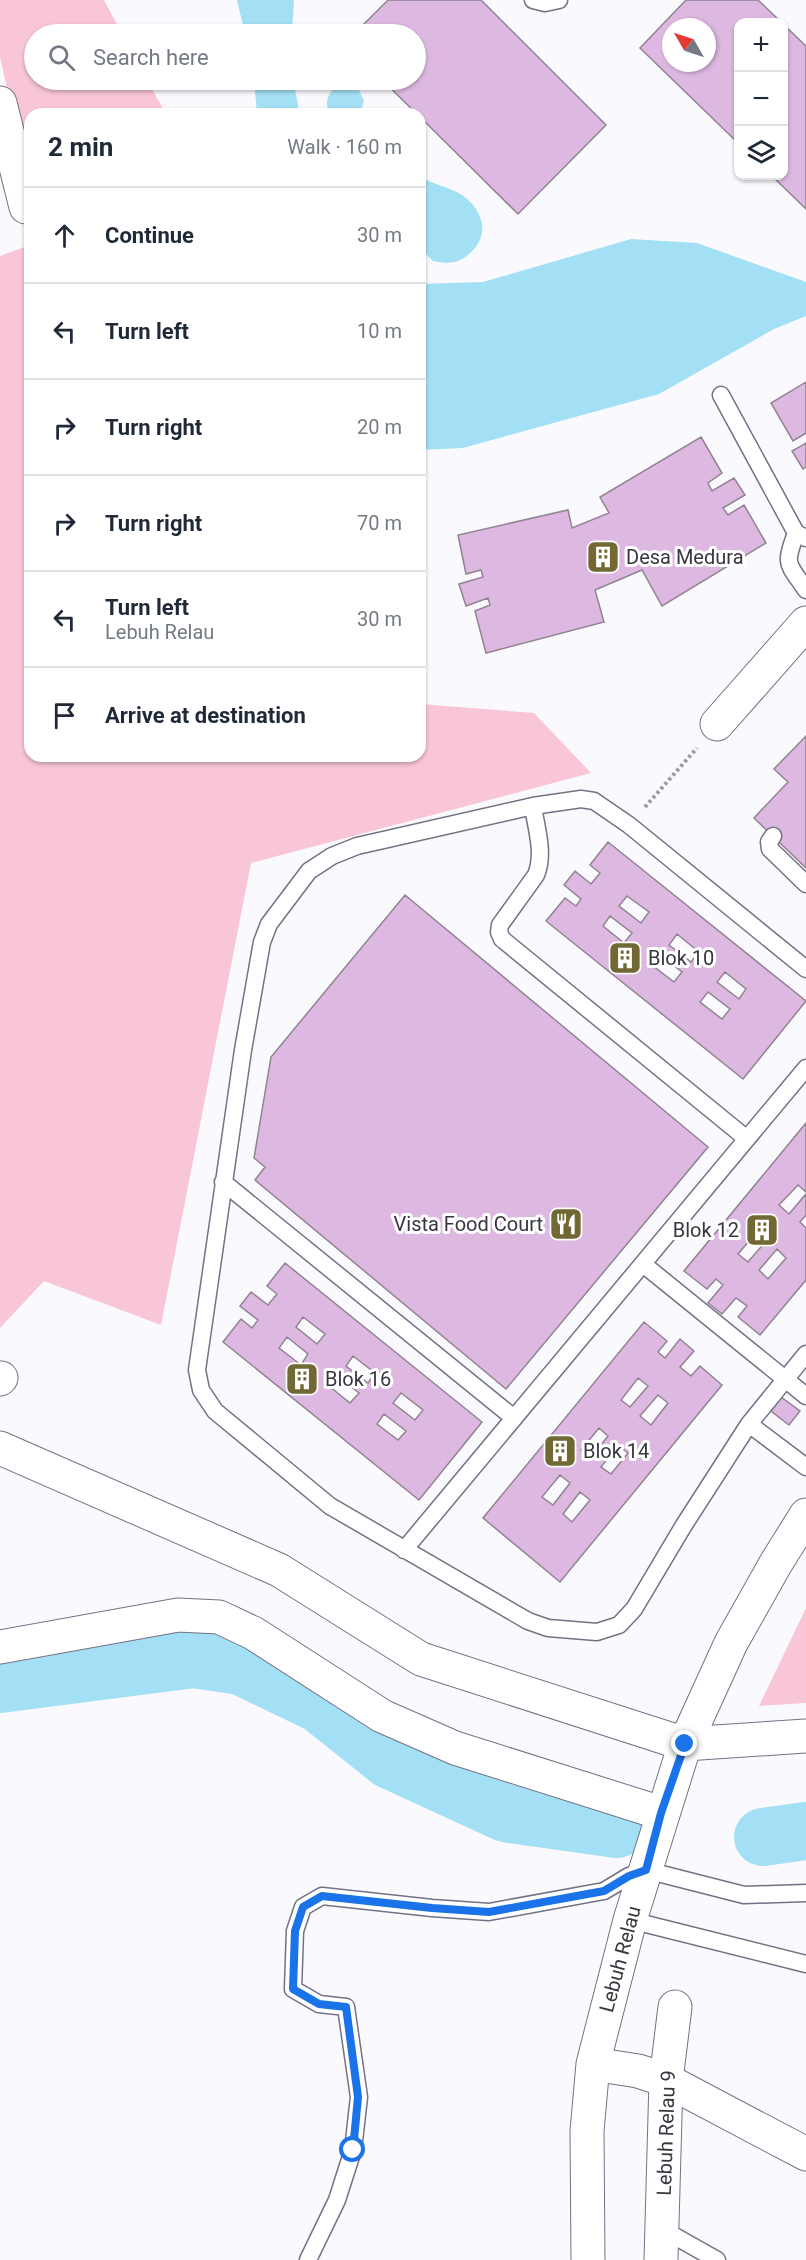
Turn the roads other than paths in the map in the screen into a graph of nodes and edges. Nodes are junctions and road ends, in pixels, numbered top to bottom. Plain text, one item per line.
1 (533, 0) edge
2 (559, 0) edge
3 (0, 103) edge
4 (24, 199) edge
5 (720, 395) dead end
6 (801, 535) edge
7 (806, 590) edge
8 (806, 623) edge
9 (717, 724) road end
10 (533, 806) junction
11 (773, 836) dead end
12 (806, 885) edge
13 (806, 969) edge
14 (806, 1068) edge
15 (747, 1140) junction
16 (223, 1182) junction
17 (643, 1264) junction
18 (806, 1354) edge
19 (785, 1379) junction
20 (806, 1396) edge
21 (514, 1418) junction
22 (749, 1424) junction
23 (0, 1448) edge
24 (806, 1467) edge
25 (806, 1515) edge
26 (404, 1550) junction
27 (0, 1647) edge
28 (806, 1736) edge
29 (685, 1744) junction
30 (661, 1813) junction
31 (646, 1870) junction
32 (806, 1893) edge
33 (630, 1920) junction
34 (806, 1964) edge
35 (675, 2007) dead end
36 (593, 2064) junction
37 (666, 2080) junction
38 (806, 2154) edge
39 (662, 2245) edge
40 (308, 2260) edge
41 (588, 2260) edge
42 (717, 2260) edge

1 - 2 lane
3 - 4 street
5 - 6 lane
6 - 7 lane
8 - 9 street
10 - 13 lane
10 - 15 lane
10 - 16 lane
11 - 12 lane
14 - 15 lane
15 - 17 lane
16 - 21 lane
16 - 26 lane
17 - 19 lane
17 - 21 lane
18 - 19 lane
19 - 20 lane
19 - 22 lane
21 - 26 lane
22 - 24 lane
22 - 26 lane
23 - 29 street
25 - 29 street, Lebuh Relau
27 - 30 street
28 - 29 street
29 - 30 street, Lebuh Relau
30 - 31 street, Lebuh Relau
31 - 32 lane
31 - 33 street, Lebuh Relau
31 - 40 lane
33 - 34 lane
33 - 36 street, Lebuh Relau
35 - 37 street, Lebuh Relau 9
36 - 37 street
36 - 41 street, Lebuh Relau
37 - 38 street
37 - 39 street, Lebuh Relau 9
39 - 42 lane

